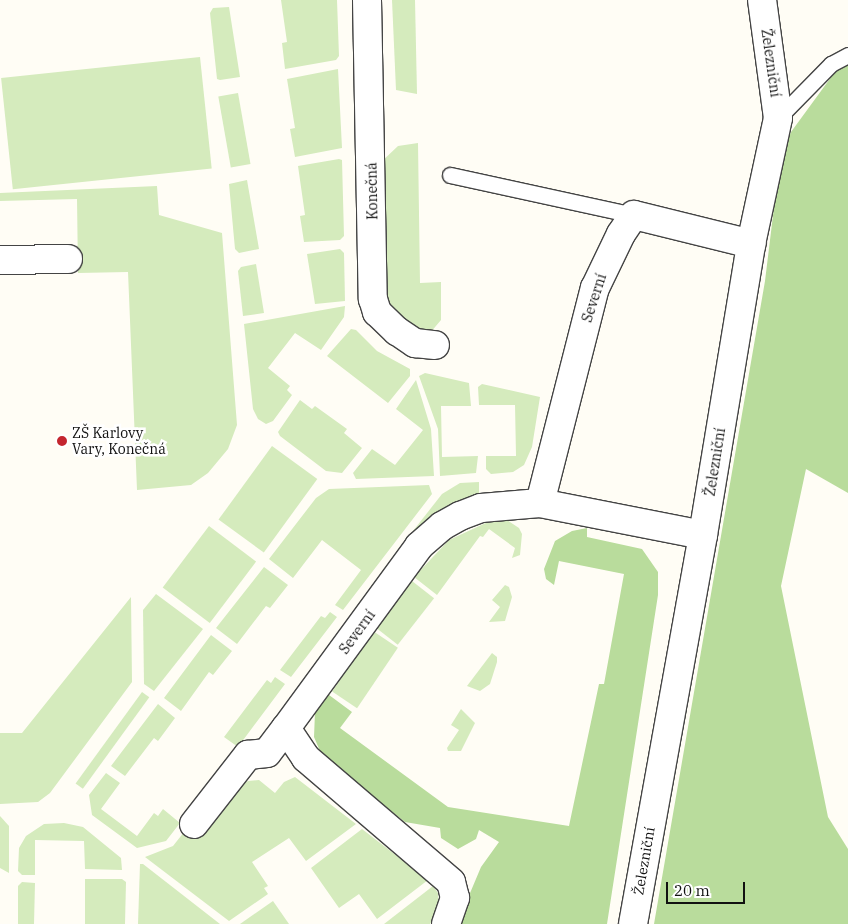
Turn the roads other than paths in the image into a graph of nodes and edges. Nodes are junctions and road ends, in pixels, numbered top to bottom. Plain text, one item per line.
1 (367, 0) edge
2 (762, 0) edge
3 (848, 55) edge
4 (778, 118) junction
5 (450, 175) dead end
6 (634, 216) junction
7 (751, 244) junction
8 (68, 259) dead end
9 (0, 260) edge
10 (435, 345) dead end
11 (540, 503) junction
12 (703, 535) junction
13 (286, 728) junction
14 (194, 824) dead end
15 (446, 924) edge
16 (633, 924) edge

1 - 10 street, Konečná
2 - 4 street, Železniční
3 - 4 lane
4 - 7 street, Železniční
5 - 6 lane
6 - 7 street
6 - 11 street, Severní
7 - 12 street, Železniční
8 - 9 street
11 - 12 street, Severní
11 - 13 street, Severní
12 - 16 street, Železniční
13 - 14 street, Severní
13 - 15 street

